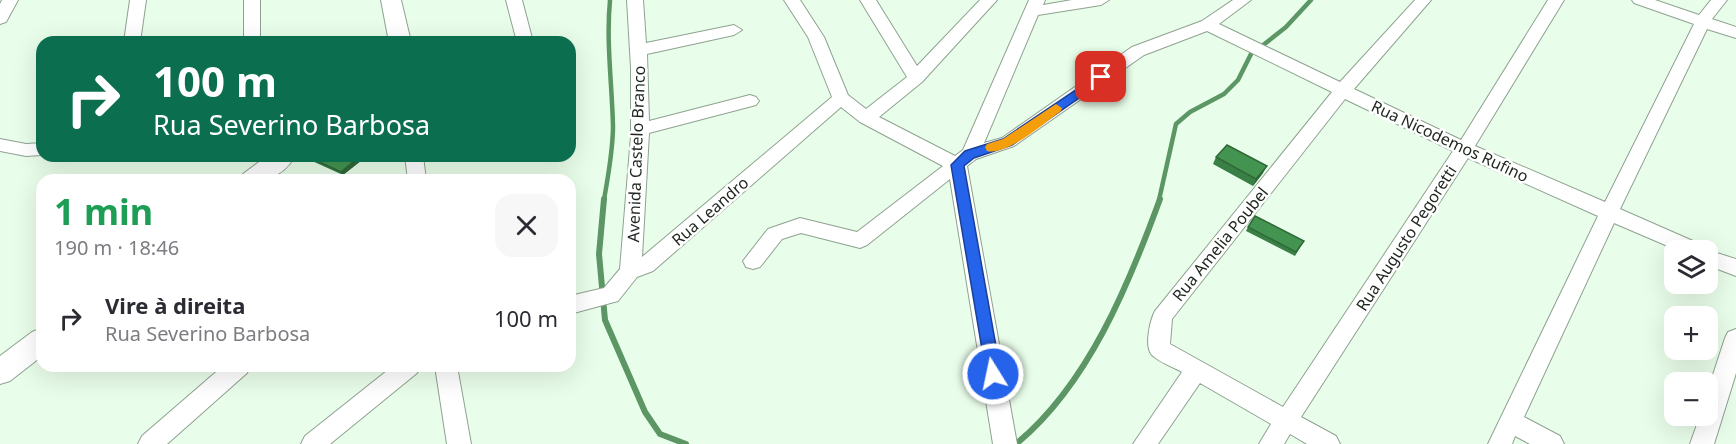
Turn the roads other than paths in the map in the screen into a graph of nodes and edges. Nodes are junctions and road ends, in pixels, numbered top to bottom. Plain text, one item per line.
1 (10, 0) edge
2 (138, 0) edge
3 (252, 0) edge
4 (391, 0) edge
5 (514, 0) edge
6 (635, 0) edge
7 (792, 0) edge
8 (868, 0) edge
9 (989, 0) edge
10 (1101, 0) edge
11 (1243, 0) edge
12 (1423, 0) edge
13 (1556, 0) edge
14 (1640, 0) edge
15 (1719, 0) edge
16 (1035, 5) edge
17 (0, 19) edge
18 (1703, 21) junction
19 (1208, 25) junction
20 (734, 30) dead end
21 (1736, 33) edge
22 (133, 36) edge
23 (252, 36) edge
24 (399, 36) edge
25 (523, 36) edge
26 (640, 50) junction
27 (916, 78) junction
28 (1343, 90) junction
29 (841, 98) junction
30 (750, 101) dead end
31 (866, 118) junction
32 (641, 129) junction
33 (0, 145) edge
34 (36, 149) edge
35 (1464, 149) junction
36 (963, 160) junction
37 (271, 162) edge
38 (258, 174) edge
39 (1609, 213) junction
40 (1672, 240) edge
41 (753, 261) dead end
42 (1718, 261) edge
43 (1736, 268) edge
44 (630, 272) junction
45 (576, 304) edge
46 (1736, 338) edge
47 (36, 345) edge
48 (1197, 369) junction
49 (0, 372) edge
50 (232, 372) edge
51 (402, 372) edge
52 (447, 372) edge
53 (1287, 421) junction
54 (1511, 422) junction
55 (150, 444) edge
56 (313, 444) edge
57 (459, 444) edge
58 (1005, 444) edge
59 (1145, 444) edge
60 (1271, 444) edge
61 (1328, 444) edge
62 (1500, 444) edge
63 (1552, 444) edge
64 (1702, 444) edge

1 - 17 street
2 - 22 street
3 - 23 street
4 - 24 main road
5 - 25 street
6 - 26 street, Avenida Castelo Branco
7 - 29 street
8 - 27 street
9 - 27 street
10 - 16 street
11 - 19 street
12 - 28 street, Rua Amelia Poubel
13 - 35 street, Rua Augusto Pegoretti
14 - 18 street
15 - 18 street
16 - 36 street
18 - 21 street
18 - 39 street
19 - 28 street, Rua Nicodemos Rufino
19 - 36 street
20 - 26 street
26 - 32 street, Avenida Castelo Branco
27 - 31 street
28 - 35 street, Rua Nicodemos Rufino
28 - 48 street, Rua Amelia Poubel
29 - 31 street
29 - 44 street, Rua Leandro
30 - 32 street
31 - 36 street
32 - 44 street, Avenida Castelo Branco
33 - 34 street
35 - 39 street, Rua Nicodemos Rufino
35 - 53 street, Rua Augusto Pegoretti
36 - 41 street
36 - 58 street
37 - 38 main road
39 - 40 street, Rua Nicodemos Rufino
39 - 54 street
42 - 43 street
44 - 45 street, Rua Leandro
46 - 64 street
47 - 49 main road
48 - 53 street, Rua Amelia Poubel
48 - 59 street
50 - 55 street
51 - 56 street
52 - 57 street
53 - 60 street, Rua Augusto Pegoretti
53 - 61 street, Rua Amelia Poubel
54 - 62 street
54 - 63 street

